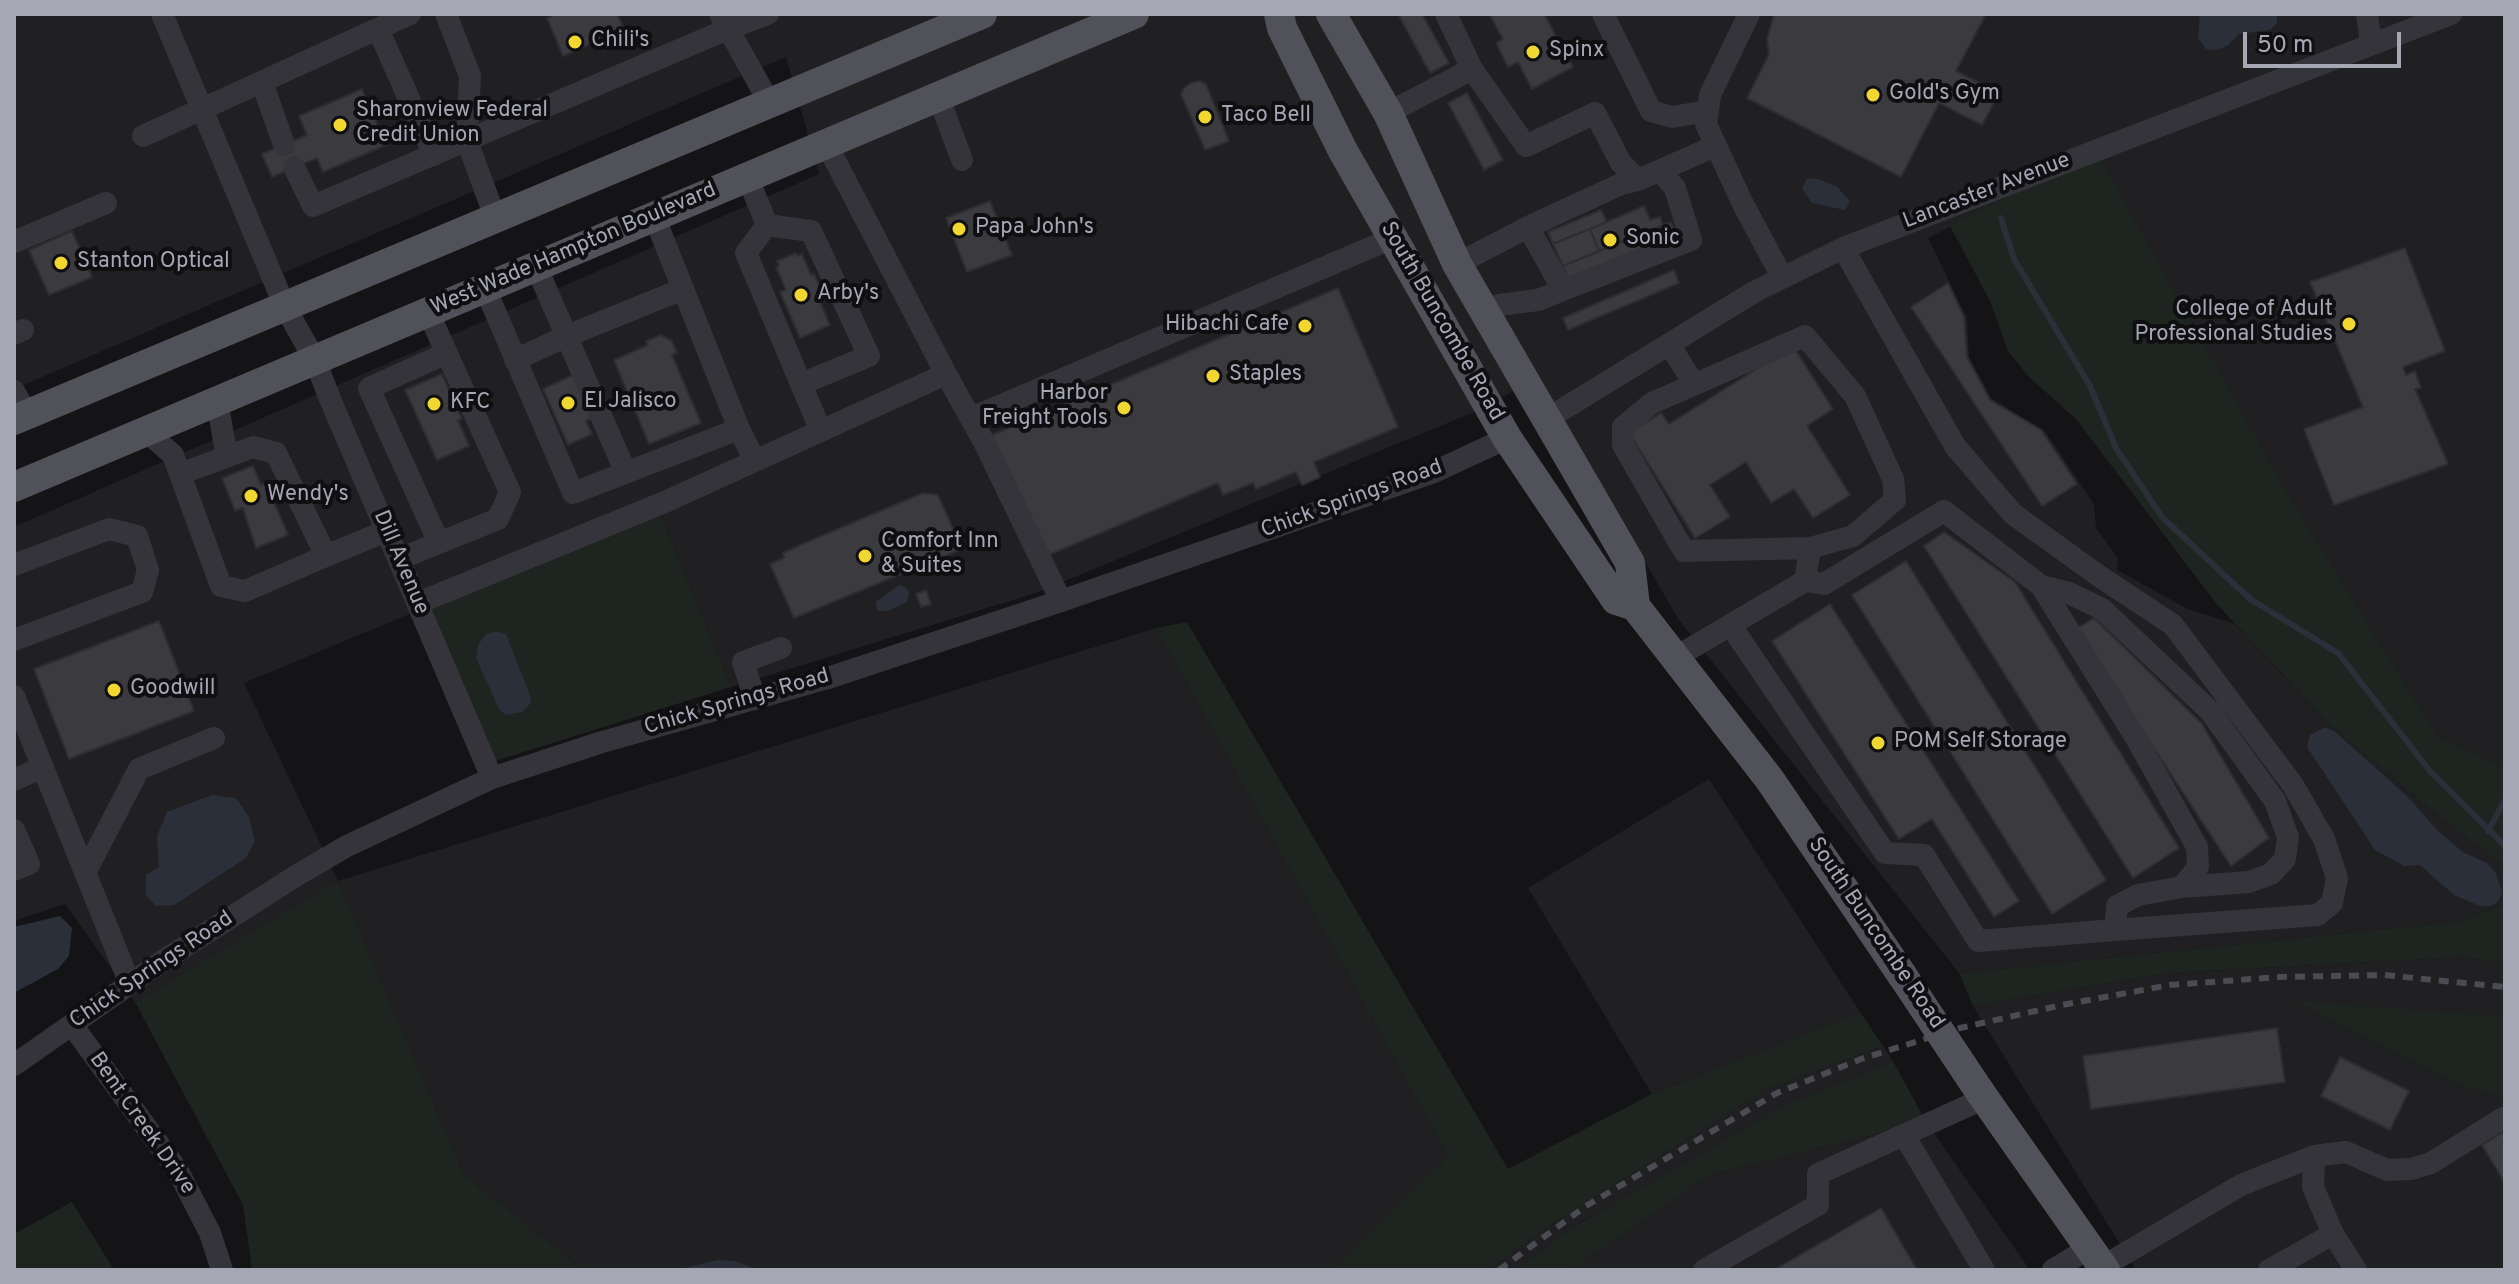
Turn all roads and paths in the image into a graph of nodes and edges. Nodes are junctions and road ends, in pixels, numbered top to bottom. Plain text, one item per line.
1 (162, 14) edge
2 (410, 14) edge
3 (446, 14) edge
4 (982, 14) edge
5 (1134, 14) edge
6 (1279, 14) edge
7 (1331, 14) edge
8 (1446, 14) edge
9 (1603, 14) edge
10 (1749, 14) edge
11 (2367, 14) edge
12 (2451, 14) edge
13 (760, 15) edge
14 (724, 21) edge
15 (378, 29) junction
16 (2371, 44) junction
17 (1472, 69) junction
18 (262, 82) junction
19 (938, 96) junction
20 (769, 102) junction
21 (201, 111) junction
22 (1707, 111) junction
23 (1388, 113) junction
24 (143, 136) dead end
25 (467, 141) junction
26 (826, 143) junction
27 (284, 145) dead end
28 (1715, 146) junction
29 (434, 155) junction
30 (962, 160) dead end
31 (294, 167) dead end
32 (1660, 171) junction
33 (747, 176) junction
34 (1638, 180) junction
35 (106, 203) dead end
36 (654, 216) junction
37 (495, 217) junction
38 (767, 225) junction
39 (1528, 227) junction
40 (1393, 238) junction
41 (14, 242) edge
42 (1843, 248) junction
43 (1457, 264) junction
44 (536, 266) junction
45 (1782, 277) junction
46 (485, 288) junction
47 (683, 289) junction
48 (1563, 290) junction
49 (285, 307) junction
50 (1485, 311) junction
51 (428, 312) junction
52 (567, 336) junction
53 (1669, 344) junction
54 (447, 353) junction
55 (315, 360) junction
56 (515, 360) junction
57 (946, 374) junction
58 (801, 384) junction
59 (1694, 384) junction
60 (217, 401) junction
61 (18, 409) edge
62 (971, 418) junction
63 (1547, 419) junction
64 (739, 429) junction
65 (146, 431) junction
66 (821, 431) junction
67 (1507, 438) junction
68 (227, 457) junction
69 (755, 461) junction
70 (626, 473) junction
71 (180, 474) junction
72 (14, 487) edge
73 (386, 531) junction
74 (439, 543) junction
75 (1810, 548) junction
76 (326, 556) junction
77 (399, 559) junction
78 (14, 565) edge
79 (1805, 581) junction
80 (2041, 586) junction
81 (1061, 601) junction
82 (418, 603) junction
83 (1635, 606) junction
84 (1731, 626) junction
85 (14, 640) edge
86 (781, 648) dead end
87 (1676, 657) junction
88 (14, 696) edge
89 (755, 699) junction
90 (214, 738) dead end
91 (43, 767) junction
92 (492, 778) junction
93 (14, 780) edge
94 (14, 830) edge
95 (14, 870) edge
96 (85, 873) junction
97 (2182, 887) junction
98 (2115, 930) junction
99 (130, 984) junction
100 (72, 1025) junction
101 (14, 1065) edge
102 (1982, 1095) junction
103 (2503, 1118) edge
104 (1904, 1135) junction
105 (2314, 1156) junction
106 (2333, 1234) junction
107 (2099, 1262) edge
108 (222, 1270) edge
109 (1704, 1270) edge
110 (1984, 1270) edge
111 (2053, 1270) edge
112 (2269, 1270) edge
113 (2356, 1270) edge

1 - 21 street, Dill Avenue
2 - 15 street
3 - 25 street
4 - 20 main road
5 - 19 main road, West Wade Hampton Boulevard
6 - 40 main road, South Buncombe Road
7 - 23 main road, South Buncombe Road
8 - 17 street
9 - 22 street
10 - 22 street
11 - 16 street
12 - 16 street, Lancaster Avenue
13 - 14 street
14 - 20 street
14 - 25 street
15 - 18 street
15 - 29 street
16 - 42 street, Lancaster Avenue
17 - 23 street
17 - 34 street
18 - 21 street
18 - 27 street
19 - 26 main road, West Wade Hampton Boulevard
19 - 30 street
20 - 37 main road
21 - 24 street
21 - 49 street, Dill Avenue
22 - 28 street
23 - 43 main road, South Buncombe Road
25 - 29 street
25 - 37 street
26 - 33 main road, West Wade Hampton Boulevard
26 - 57 street
28 - 32 street
28 - 45 street
29 - 31 street
32 - 34 street
32 - 48 street
33 - 36 main road, West Wade Hampton Boulevard
33 - 38 street
34 - 39 street
35 - 41 street
36 - 44 main road, West Wade Hampton Boulevard
36 - 47 street
37 - 49 main road
38 - 58 street
38 - 58 street
39 - 43 street
39 - 48 street
40 - 62 street
40 - 67 main road, South Buncombe Road
42 - 45 street, Lancaster Avenue
42 - 98 street
43 - 50 main road, South Buncombe Road
44 - 46 main road, West Wade Hampton Boulevard
44 - 52 street
45 - 53 street, Lancaster Avenue
46 - 51 main road, West Wade Hampton Boulevard
46 - 56 street
47 - 52 street
47 - 64 street
48 - 50 street
49 - 55 street, Dill Avenue
49 - 61 main road
50 - 63 main road, South Buncombe Road
51 - 54 street
51 - 55 main road, West Wade Hampton Boulevard
52 - 56 street
52 - 70 street
53 - 59 street
53 - 63 street, Lancaster Avenue
54 - 74 street
54 - 74 street
55 - 60 main road, West Wade Hampton Boulevard
55 - 73 street, Dill Avenue
56 - 70 street
57 - 62 street
57 - 66 street
58 - 66 street
59 - 75 street
59 - 75 street
60 - 65 main road, West Wade Hampton Boulevard
60 - 68 street
62 - 81 street
63 - 83 main road, South Buncombe Road
64 - 69 street
64 - 70 street
65 - 71 street
65 - 72 main road, West Wade Hampton Boulevard
66 - 69 street
67 - 81 street, Chick Springs Road
67 - 83 main road, South Buncombe Road
68 - 71 street
68 - 76 street
69 - 82 street
71 - 76 street
73 - 76 street
73 - 77 street, Dill Avenue
74 - 77 street
75 - 79 street
77 - 82 street, Dill Avenue
78 - 85 street
79 - 80 street
79 - 84 street
80 - 97 street
80 - 97 street
81 - 89 street, Chick Springs Road
82 - 92 street, Dill Avenue
83 - 87 main road, South Buncombe Road
84 - 87 street
84 - 98 street
86 - 89 street
87 - 102 main road, South Buncombe Road, bridge
88 - 91 street
89 - 92 street, Chick Springs Road
90 - 96 street
91 - 93 street
91 - 96 street
92 - 99 street, Chick Springs Road
94 - 95 street
96 - 99 street
97 - 98 street
99 - 100 street, Chick Springs Road
100 - 101 street, Chick Springs Road
100 - 108 street, Bent Creek Drive
102 - 104 street
102 - 107 main road, South Buncombe Road
103 - 105 street
104 - 109 street
104 - 110 street
105 - 106 street
105 - 107 street
106 - 112 street
106 - 113 street
107 - 111 street

